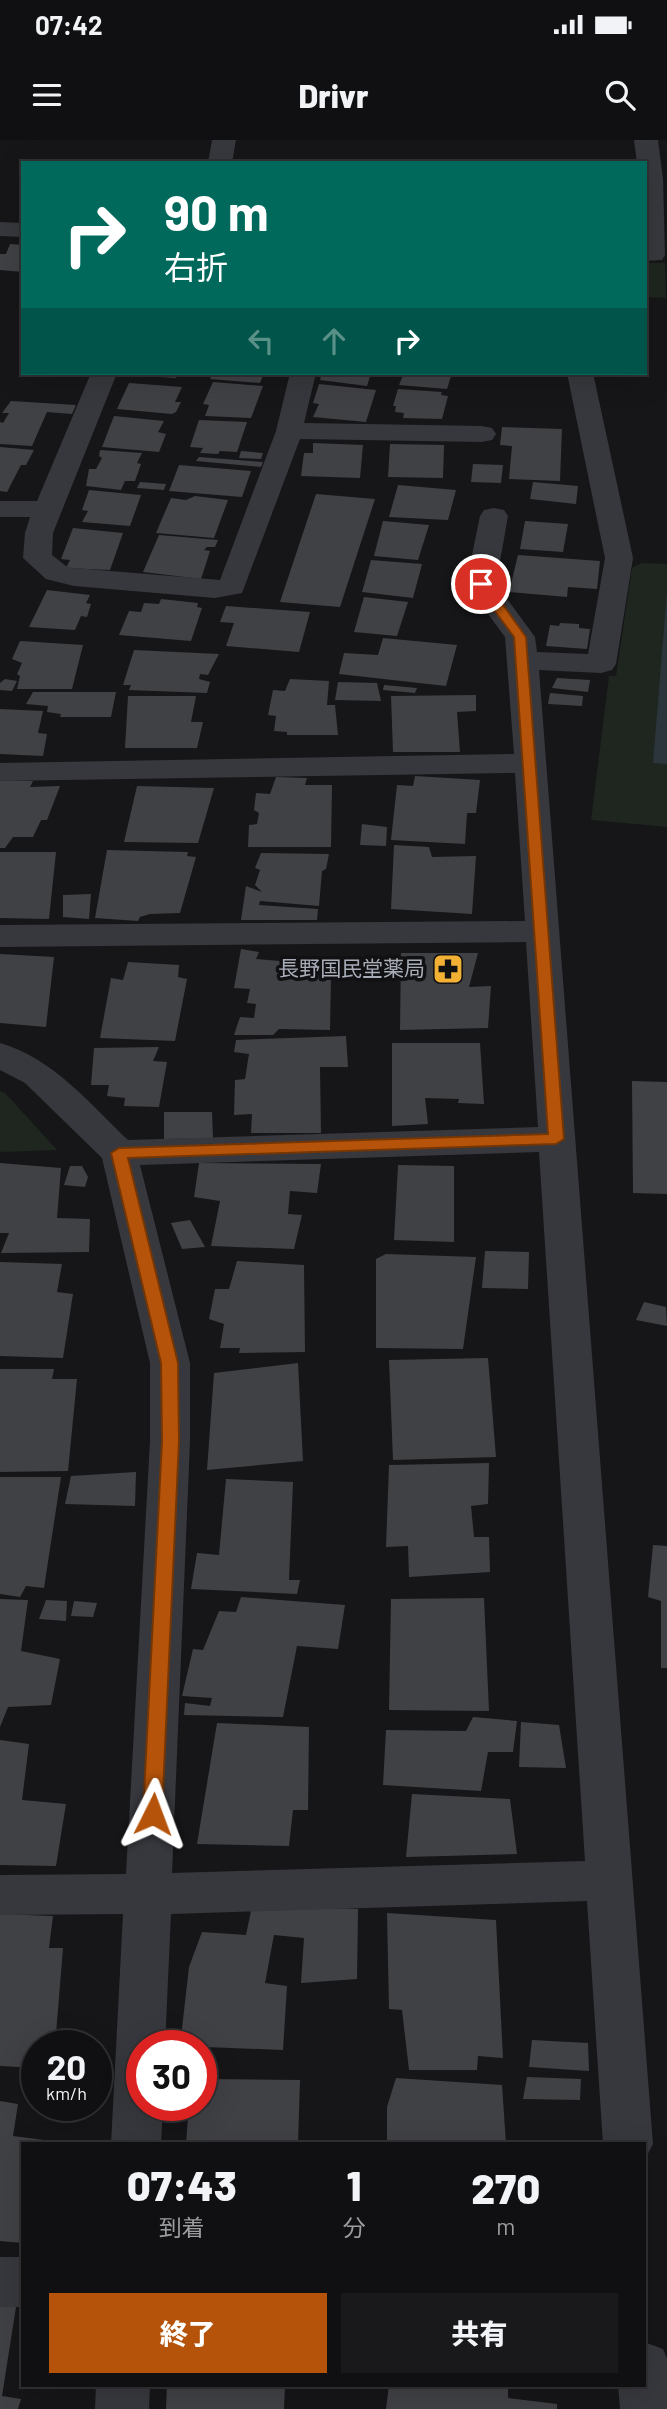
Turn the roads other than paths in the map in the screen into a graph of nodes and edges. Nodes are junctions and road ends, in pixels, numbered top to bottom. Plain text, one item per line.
1 (223, 140) edge
2 (646, 140) edge
3 (220, 161) edge
4 (654, 179) edge
5 (0, 229) edge
6 (21, 230) edge
7 (655, 255) edge
8 (103, 375) edge
9 (303, 375) edge
10 (580, 375) edge
11 (289, 431) junction
12 (482, 434) dead end
13 (0, 509) edge
14 (47, 509) junction
15 (495, 516) dead end
16 (523, 660) junction
17 (530, 763) junction
18 (0, 772) edge
19 (540, 931) junction
20 (0, 936) edge
21 (0, 1055) edge
22 (556, 1139) junction
23 (119, 1153) junction
24 (609, 1880) junction
25 (149, 1894) junction
26 (0, 1895) edge
27 (136, 2142) edge
28 (628, 2142) edge
29 (0, 2282) edge
30 (21, 2282) edge
31 (124, 2387) edge
32 (645, 2387) edge
33 (122, 2409) edge
34 (647, 2409) edge

1 - 3 street
2 - 4 street
4 - 7 street
5 - 6 street
8 - 14 street
9 - 11 street
10 - 16 street
11 - 12 street
11 - 14 street
13 - 14 street
15 - 16 street
16 - 17 street
17 - 18 street
17 - 19 street
19 - 20 street
19 - 22 street
21 - 23 street
22 - 23 street
22 - 24 street
23 - 25 street
24 - 25 street
24 - 28 street
25 - 26 street
25 - 27 street
29 - 30 street
31 - 33 street
32 - 34 street

